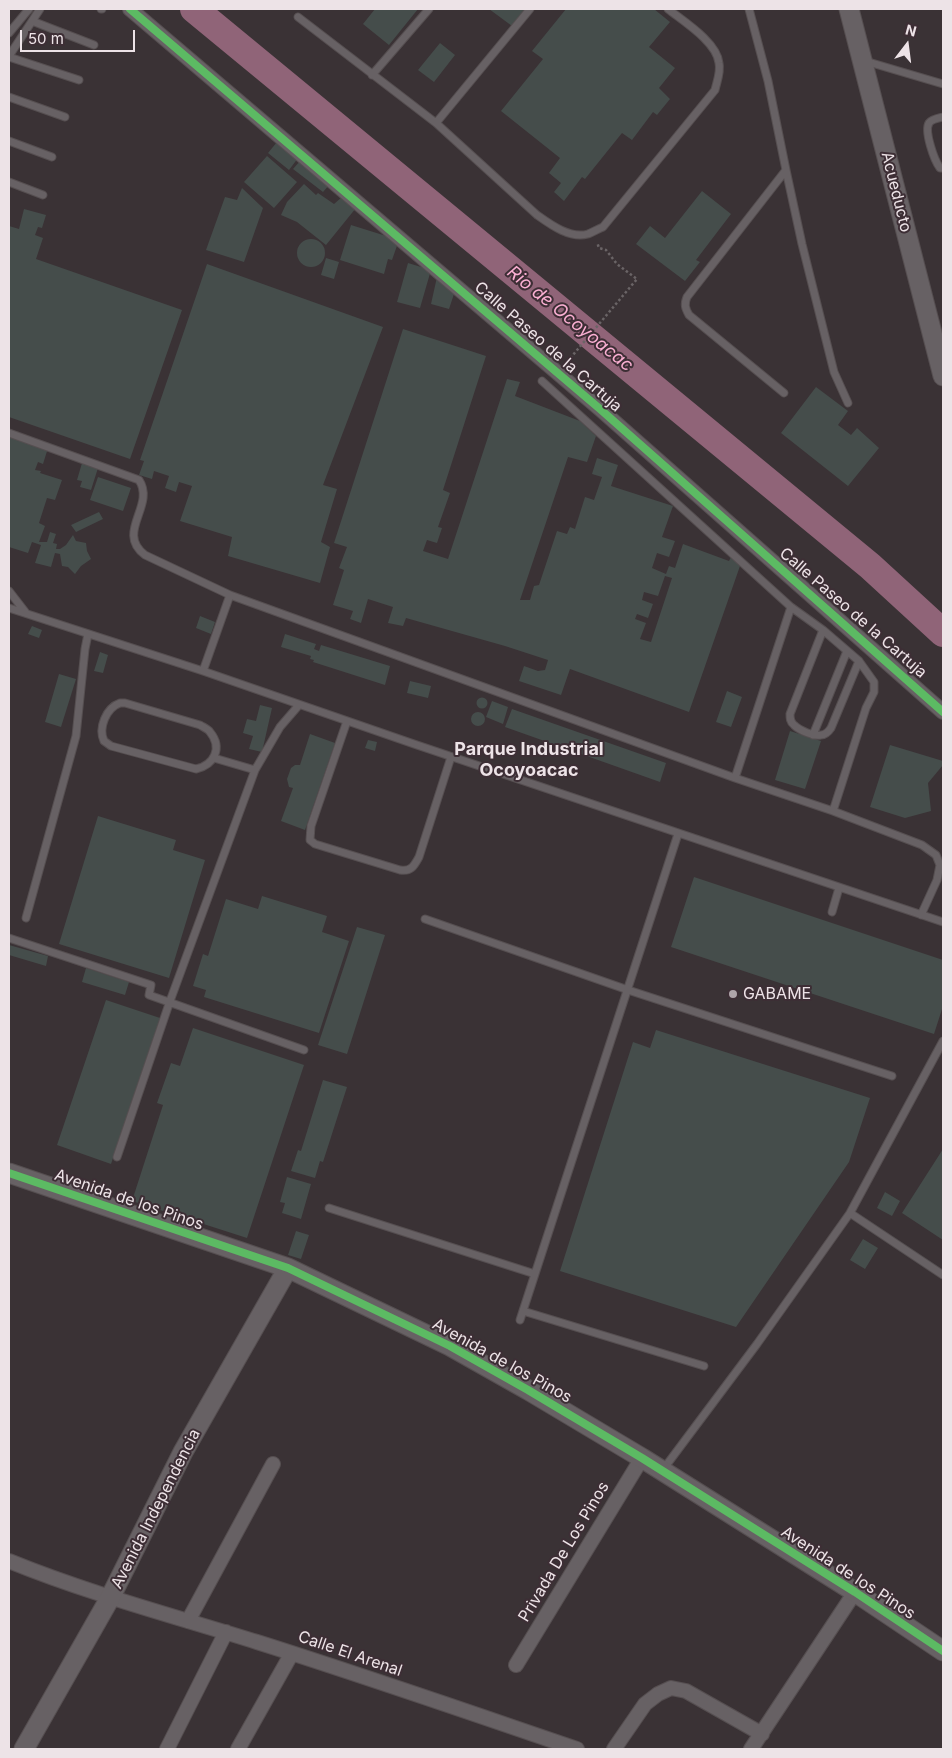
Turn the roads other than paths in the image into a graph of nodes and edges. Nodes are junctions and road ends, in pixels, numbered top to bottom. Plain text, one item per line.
1 (29, 9) edge
2 (40, 9) edge
3 (130, 9) edge
4 (429, 9) edge
5 (530, 9) edge
6 (668, 9) edge
7 (749, 9) edge
8 (849, 9) edge
9 (298, 17) dead end
10 (32, 21) junction
11 (9, 33) edge
12 (94, 45) dead end
13 (9, 56) edge
14 (862, 60) junction
15 (372, 75) junction
16 (79, 80) dead end
17 (943, 84) edge
18 (9, 97) edge
19 (65, 117) dead end
20 (943, 117) edge
21 (436, 124) junction
22 (9, 141) edge
23 (52, 157) dead end
24 (943, 168) edge
25 (786, 170) junction
26 (9, 182) edge
27 (43, 195) dead end
28 (943, 376) edge
29 (542, 381) dead end
30 (784, 393) dead end
31 (848, 403) dead end
32 (9, 432) edge
33 (9, 591) edge
34 (230, 595) junction
35 (791, 607) junction
36 (9, 608) edge
37 (26, 614) junction
38 (823, 630) junction
39 (88, 634) junction
40 (847, 651) junction
41 (859, 661) junction
42 (203, 671) junction
43 (299, 705) junction
44 (942, 714) edge
45 (347, 721) junction
46 (813, 735) junction
47 (451, 757) junction
48 (214, 758) junction
49 (255, 770) junction
50 (735, 778) junction
51 (833, 811) junction
52 (678, 834) junction
53 (839, 888) junction
54 (832, 912) dead end
55 (921, 915) junction
56 (26, 918) dead end
57 (425, 919) dead end
58 (943, 922) edge
59 (9, 938) edge
60 (628, 990) junction
61 (170, 1001) junction
62 (943, 1041) edge
63 (304, 1050) dead end
64 (892, 1076) dead end
65 (117, 1157) dead end
66 (9, 1173) edge
67 (329, 1208) dead end
68 (850, 1213) junction
69 (288, 1268) junction
70 (535, 1274) junction
71 (943, 1275) edge
72 (523, 1311) junction
73 (520, 1320) dead end
74 (704, 1366) dead end
75 (642, 1458) junction
76 (273, 1464) dead end
77 (662, 1471) junction
78 (9, 1561) edge
79 (855, 1592) junction
80 (110, 1598) junction
81 (188, 1620) junction
82 (226, 1632) junction
83 (943, 1651) edge
84 (292, 1653) junction
85 (516, 1665) dead end
86 (762, 1734) junction
87 (24, 1749) edge
88 (167, 1749) edge
89 (238, 1749) edge
90 (577, 1749) edge
91 (614, 1749) edge
92 (752, 1749) edge

1 - 11 lane
2 - 10 lane
3 - 44 street, Calle Paseo de la Cartuja
4 - 15 lane
5 - 21 lane
6 - 21 lane
7 - 25 lane
8 - 14 street, Acueducto
9 - 15 lane
10 - 12 lane
10 - 13 lane
13 - 16 lane
14 - 17 lane
14 - 28 street, Acueducto
15 - 21 lane
18 - 19 lane
20 - 24 lane
22 - 23 lane
25 - 30 lane
25 - 31 lane
26 - 27 lane
29 - 35 lane
32 - 34 lane
33 - 37 lane
34 - 42 lane
34 - 50 lane
35 - 38 lane
35 - 50 lane
36 - 37 lane
37 - 39 lane
38 - 40 lane
38 - 46 lane
39 - 42 lane
39 - 56 lane
40 - 41 lane
40 - 46 lane
41 - 46 lane
41 - 51 lane
42 - 43 lane
43 - 45 lane
43 - 49 lane
45 - 47 lane
45 - 47 lane
47 - 52 lane
48 - 48 lane
48 - 49 lane
49 - 61 lane
50 - 51 lane
51 - 55 lane
52 - 53 lane
52 - 60 lane
53 - 54 lane
53 - 55 lane
55 - 58 lane
57 - 60 lane
59 - 61 lane
60 - 64 lane
60 - 70 lane
61 - 63 lane
61 - 65 lane
62 - 68 lane
66 - 69 street, Avenida de los Pinos
67 - 70 lane
68 - 71 lane
68 - 77 lane
69 - 75 street, Avenida de los Pinos
69 - 80 street, Avenida Independencia
70 - 72 lane
72 - 73 lane
72 - 74 lane
75 - 77 street, Avenida de los Pinos
75 - 85 street, Privada De Los Pinos
76 - 81 street
77 - 79 street, Avenida de los Pinos
78 - 80 street, Calle El Arenal
79 - 83 street, Avenida de los Pinos
79 - 86 street
80 - 81 street, Calle El Arenal
80 - 87 street, Avenida Independencia
81 - 82 street, Calle El Arenal
82 - 84 street, Calle El Arenal
82 - 88 street
84 - 89 street
84 - 90 street, Calle El Arenal
86 - 91 street
86 - 92 street

